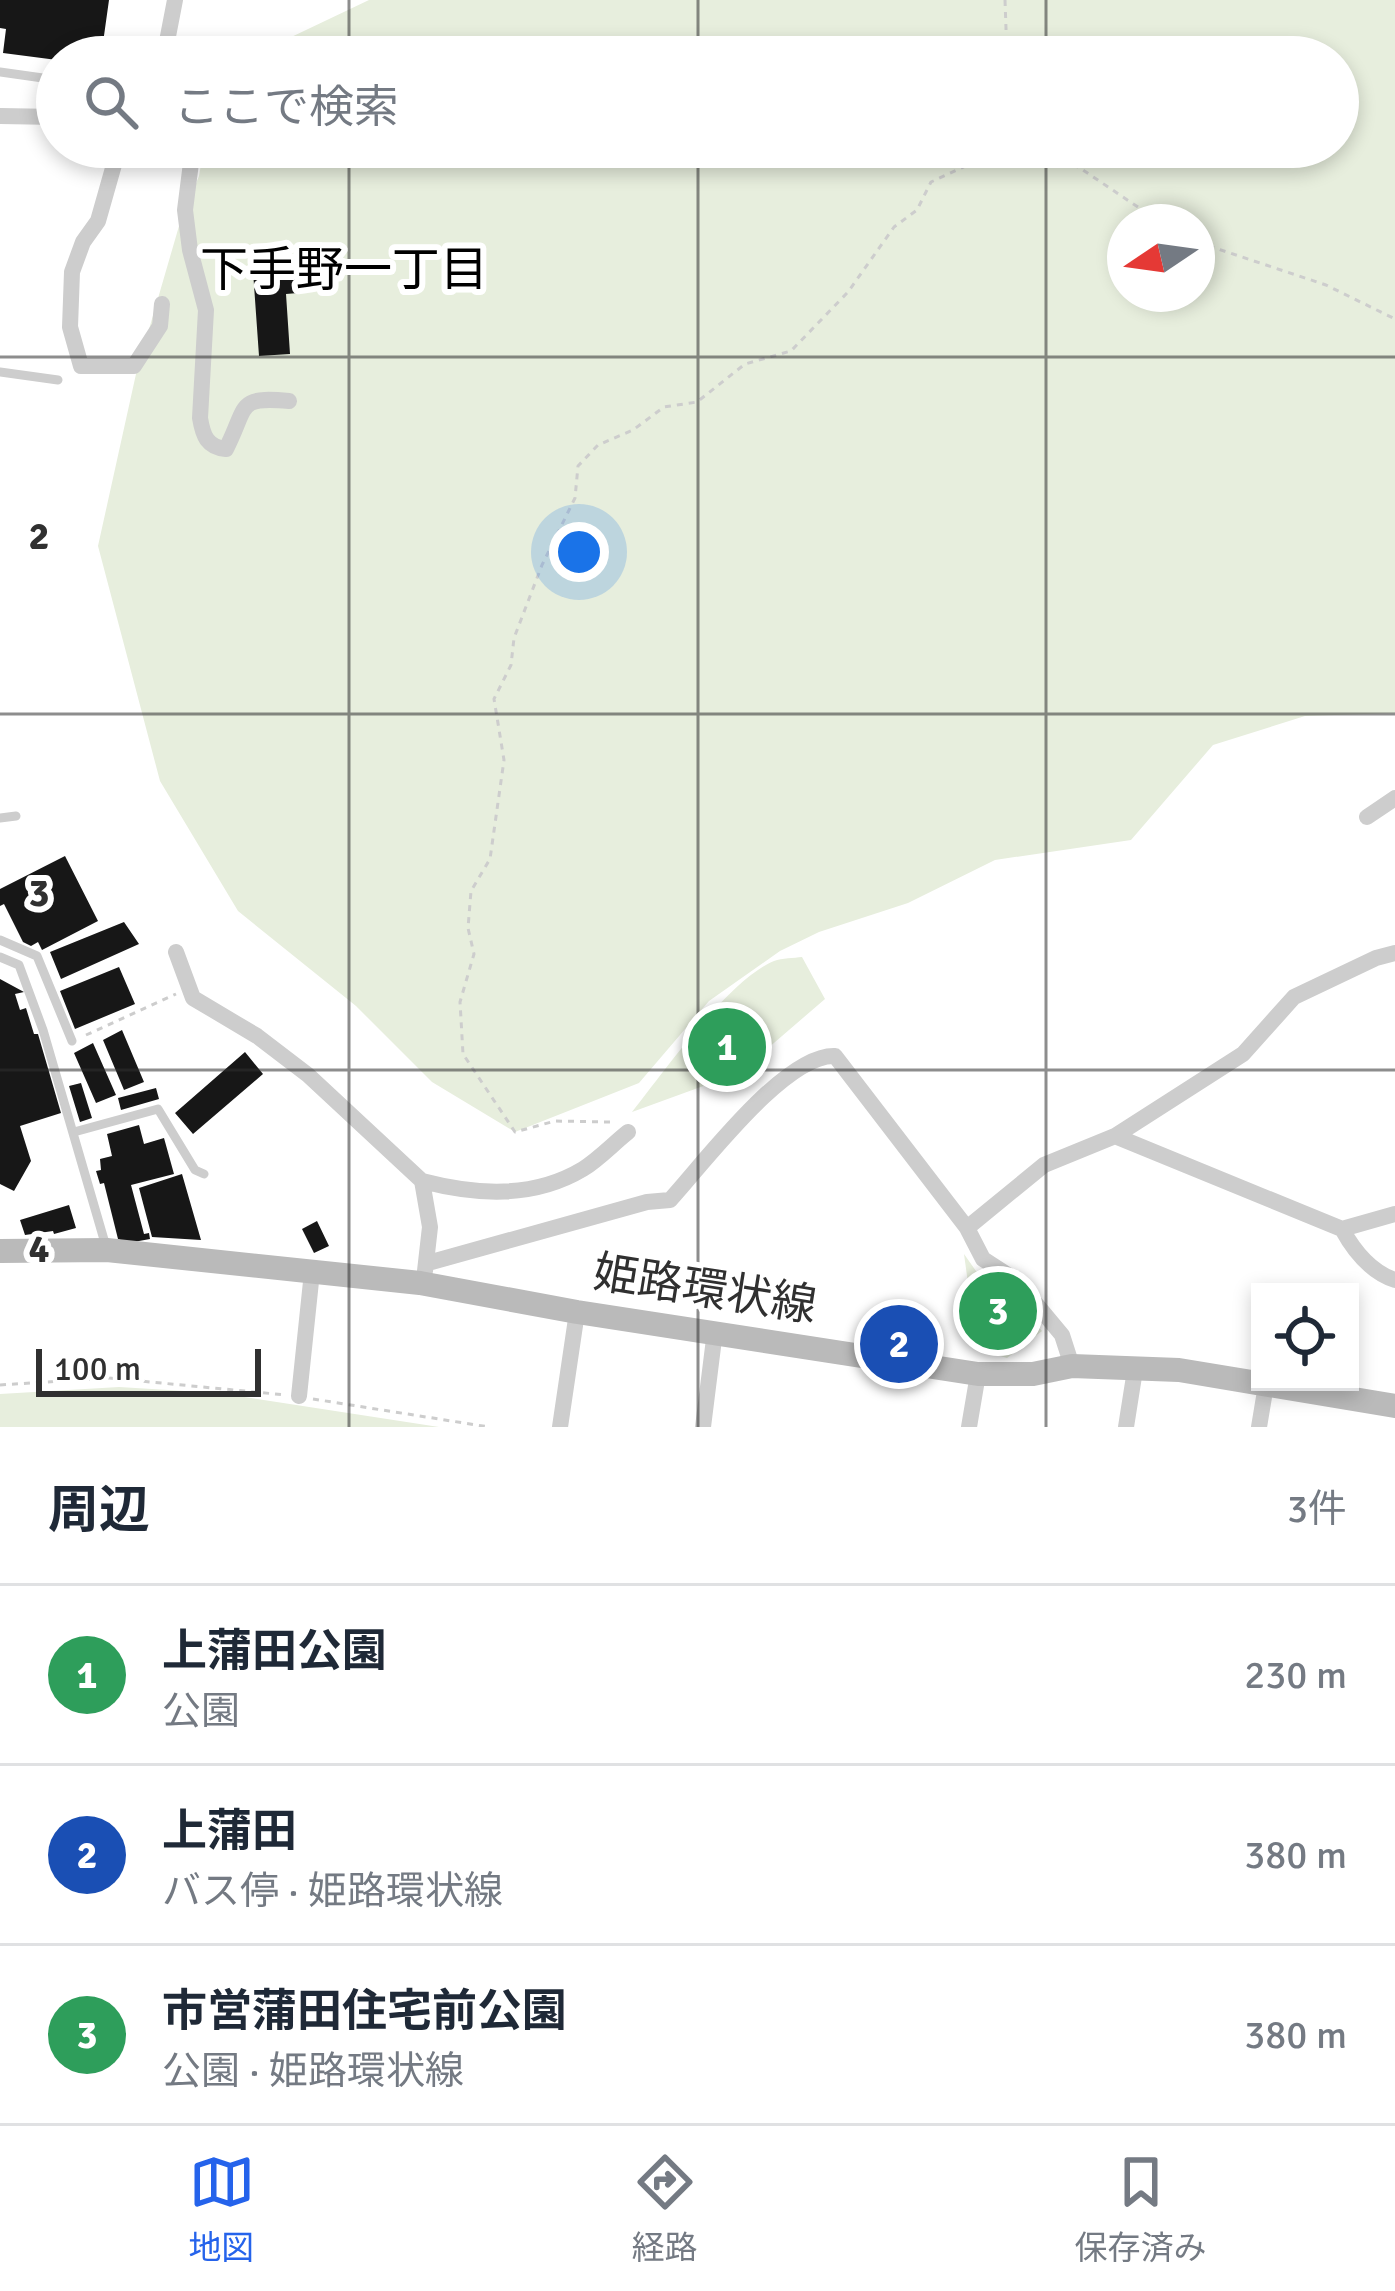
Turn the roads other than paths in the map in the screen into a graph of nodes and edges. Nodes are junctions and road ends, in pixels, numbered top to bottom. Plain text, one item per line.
1 (175, 0) edge
2 (168, 36) edge
3 (0, 72) edge
4 (36, 77) edge
5 (0, 116) edge
6 (36, 117) edge
7 (113, 168) edge
8 (190, 168) edge
9 (162, 304) dead end
10 (0, 372) edge
11 (58, 380) dead end
12 (289, 401) dead end
13 (1395, 798) edge
14 (16, 816) dead end
15 (1367, 817) dead end
16 (0, 818) edge
17 (0, 940) edge
18 (176, 952) dead end
19 (1395, 953) edge
20 (0, 957) edge
21 (72, 1041) road end
22 (74, 1132) junction
23 (628, 1132) dead end
24 (1115, 1136) junction
25 (204, 1174) dead end
26 (422, 1181) junction
27 (1395, 1214) edge
28 (967, 1228) junction
29 (1342, 1229) junction
30 (107, 1250) junction
31 (0, 1251) edge
32 (311, 1272) junction
33 (424, 1273) junction
34 (1395, 1280) edge
35 (578, 1312) junction
36 (715, 1331) junction
37 (1072, 1366) junction
38 (1135, 1370) junction
39 (978, 1374) junction
40 (1251, 1382) edge
41 (1265, 1391) edge
42 (1303, 1391) edge
43 (298, 1396) road end
44 (1395, 1406) edge
45 (560, 1427) edge
46 (704, 1427) edge
47 (969, 1427) edge
48 (1126, 1427) edge
49 (1259, 1427) edge

1 - 2 street
3 - 4 lane
5 - 6 street
7 - 9 street
8 - 12 street
10 - 11 lane
13 - 15 street
14 - 16 lane
17 - 21 lane
18 - 26 street
19 - 24 street
20 - 22 lane
22 - 25 lane
22 - 30 lane
23 - 26 street
24 - 28 street
24 - 29 street
26 - 33 street
27 - 29 street
28 - 33 street
28 - 37 street
29 - 34 street
30 - 31 main road, 姫路環状線
30 - 32 main road, 姫路環状線
32 - 33 main road, 姫路環状線
32 - 43 street
33 - 35 main road, 姫路環状線
35 - 36 main road, 姫路環状線
35 - 45 street
36 - 39 main road, 姫路環状線
36 - 46 street
37 - 38 main road, 姫路環状線
37 - 39 main road, 姫路環状線
38 - 40 main road, 姫路環状線
38 - 48 street
39 - 47 street
41 - 49 street
42 - 44 main road, 姫路環状線

